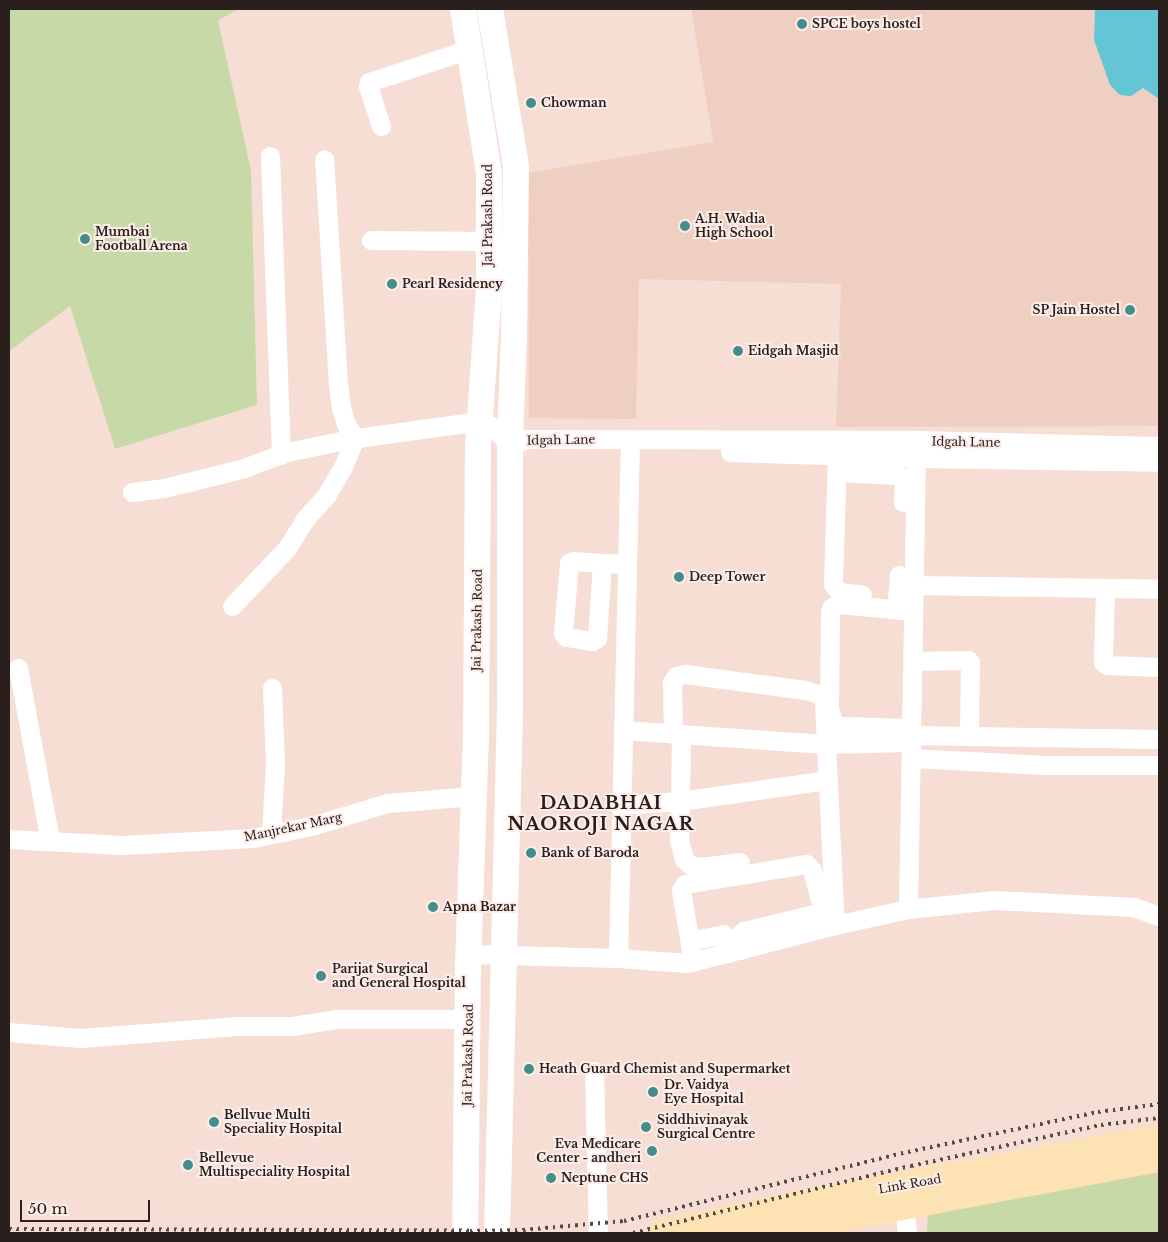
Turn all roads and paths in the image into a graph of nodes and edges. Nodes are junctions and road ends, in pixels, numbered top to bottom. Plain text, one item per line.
1 (463, 9) edge
2 (490, 9) edge
3 (470, 49) junction
4 (381, 126) dead end
5 (270, 156) dead end
6 (324, 158) dead end
7 (371, 240) dead end
8 (489, 241) junction
9 (480, 421) junction
10 (355, 438) junction
11 (513, 443) junction
12 (630, 444) junction
13 (1159, 446) edge
14 (819, 448) junction
15 (916, 449) junction
16 (1132, 453) junction
17 (281, 454) junction
18 (1159, 462) edge
19 (837, 464) junction
20 (886, 466) junction
21 (132, 492) dead end
22 (903, 504) dead end
23 (602, 563) dead end
24 (626, 564) junction
25 (1159, 589) edge
26 (907, 594) junction
27 (1104, 595) junction
28 (1159, 602) edge
29 (232, 606) dead end
30 (912, 661) junction
31 (1159, 667) edge
32 (18, 668) dead end
33 (272, 688) dead end
34 (623, 730) junction
35 (677, 734) junction
36 (977, 736) junction
37 (1045, 736) junction
38 (1159, 739) edge
39 (911, 741) junction
40 (825, 744) junction
41 (984, 762) junction
42 (1045, 765) junction
43 (1159, 765) edge
44 (827, 780) junction
45 (474, 796) junction
46 (680, 802) junction
47 (622, 805) junction
48 (271, 834) junction
49 (9, 839) edge
50 (50, 841) junction
51 (830, 852) junction
52 (908, 909) junction
53 (1159, 916) edge
54 (826, 927) junction
55 (699, 939) junction
56 (728, 953) junction
57 (469, 954) junction
58 (504, 954) junction
59 (618, 958) junction
60 (693, 962) junction
61 (469, 1019) junction
62 (9, 1032) edge
63 (594, 1071) dead end
64 (1159, 1139) edge
65 (1159, 1158) edge
66 (903, 1196) junction
67 (465, 1233) edge
68 (496, 1233) edge
69 (598, 1233) edge
70 (662, 1233) edge
71 (758, 1233) edge
72 (907, 1233) edge

1 - 3 main road, Jai Prakash Road
2 - 11 main road
3 - 4 street
3 - 8 main road, Jai Prakash Road
5 - 17 street
6 - 10 street
7 - 8 street
8 - 9 main road, Jai Prakash Road
9 - 10 street
9 - 11 street
9 - 45 main road, Jai Prakash Road
10 - 17 street
10 - 29 street
11 - 12 street, Idgah Lane
11 - 58 main road
12 - 14 street, Idgah Lane
12 - 24 street
13 - 16 street, Idgah Lane
14 - 15 street, Idgah Lane
14 - 19 street, Idgah Lane
15 - 16 street, Idgah Lane
15 - 20 street, Idgah Lane
15 - 26 street
16 - 18 street, Idgah Lane
17 - 21 street
19 - 20 street, Idgah Lane
19 - 26 street
20 - 22 street
23 - 24 street
24 - 34 street
25 - 27 street
26 - 27 street
26 - 30 street
26 - 39 street
27 - 28 street
27 - 31 street
30 - 36 street
30 - 39 street
32 - 50 street
33 - 48 street
34 - 35 street
34 - 47 street
35 - 40 street
35 - 40 street
35 - 46 street
36 - 37 street
36 - 39 street
36 - 41 street
37 - 38 street
37 - 42 street
39 - 40 street
39 - 41 street
39 - 52 street
40 - 44 street
41 - 42 street
42 - 43 street
44 - 46 street
44 - 51 street
45 - 48 street, Manjrekar Marg
45 - 57 main road, Jai Prakash Road
46 - 47 street
46 - 51 street
47 - 59 street
48 - 50 street, Manjrekar Marg
49 - 50 street, Manjrekar Marg
51 - 54 street
52 - 53 street
52 - 54 street
54 - 55 street
54 - 56 street
55 - 56 street
55 - 60 street
56 - 60 street
57 - 58 street
57 - 61 main road, Jai Prakash Road
58 - 59 street
58 - 68 main road
59 - 60 street
61 - 62 street
61 - 67 main road, Jai Prakash Road
63 - 69 street
64 - 66 main road, Link Road
65 - 66 main road, Link Road
66 - 70 main road, Link Road
66 - 71 main road, Link Road
66 - 72 street

